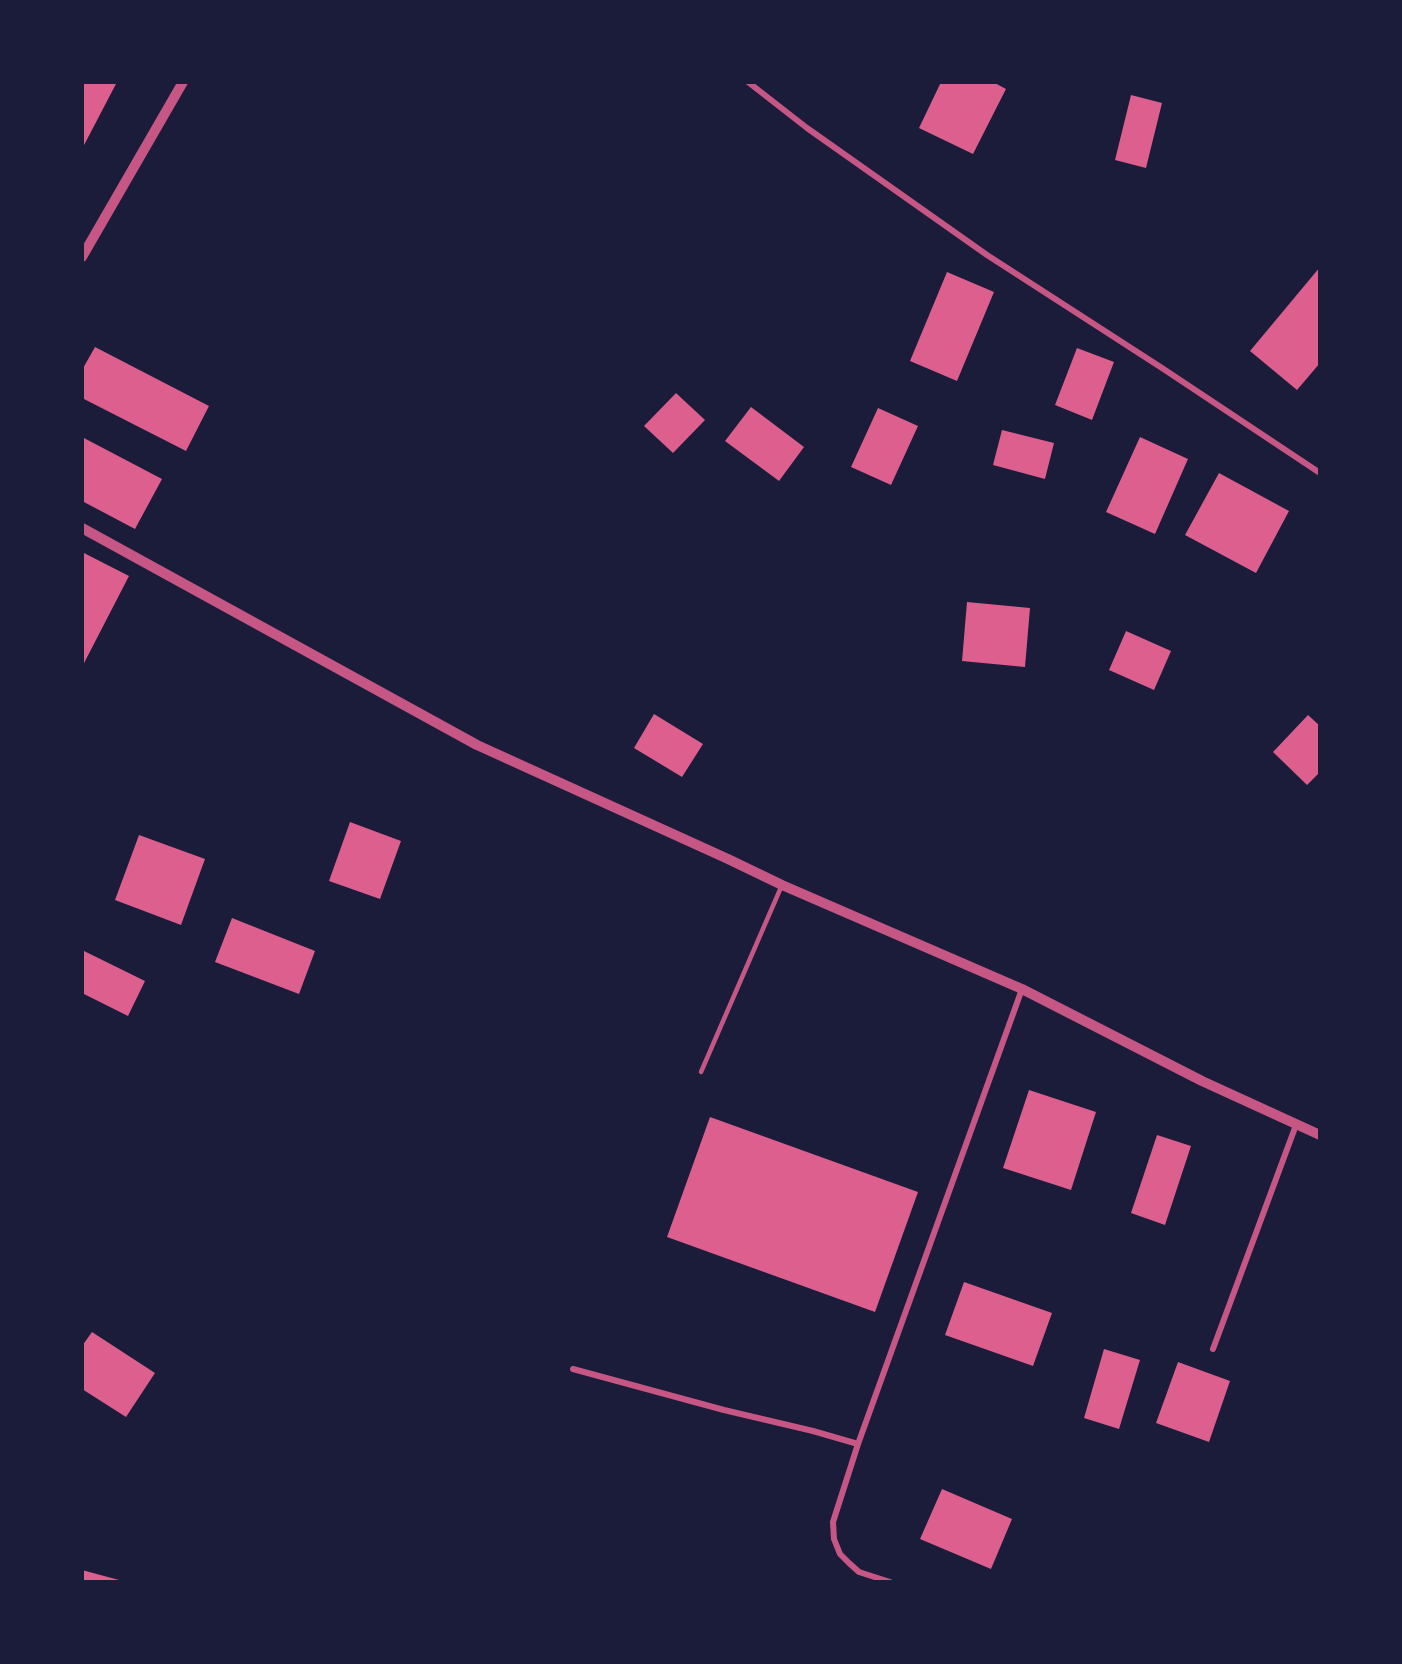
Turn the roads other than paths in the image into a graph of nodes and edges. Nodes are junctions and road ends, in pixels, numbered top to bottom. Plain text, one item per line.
1 (183, 82) edge
2 (748, 82) edge
3 (82, 257) edge
4 (1320, 474) edge
5 (82, 528) edge
6 (782, 885) junction
7 (1022, 989) junction
8 (701, 1072) dead end
9 (1296, 1125) junction
10 (1320, 1135) edge
11 (1213, 1349) dead end
12 (573, 1369) dead end
13 (858, 1444) junction
14 (890, 1581) edge

1 - 3 street
2 - 4 street
5 - 6 street
6 - 7 street
6 - 8 lane
7 - 9 street
7 - 13 street
9 - 10 street
9 - 11 street
12 - 13 street
13 - 14 street

